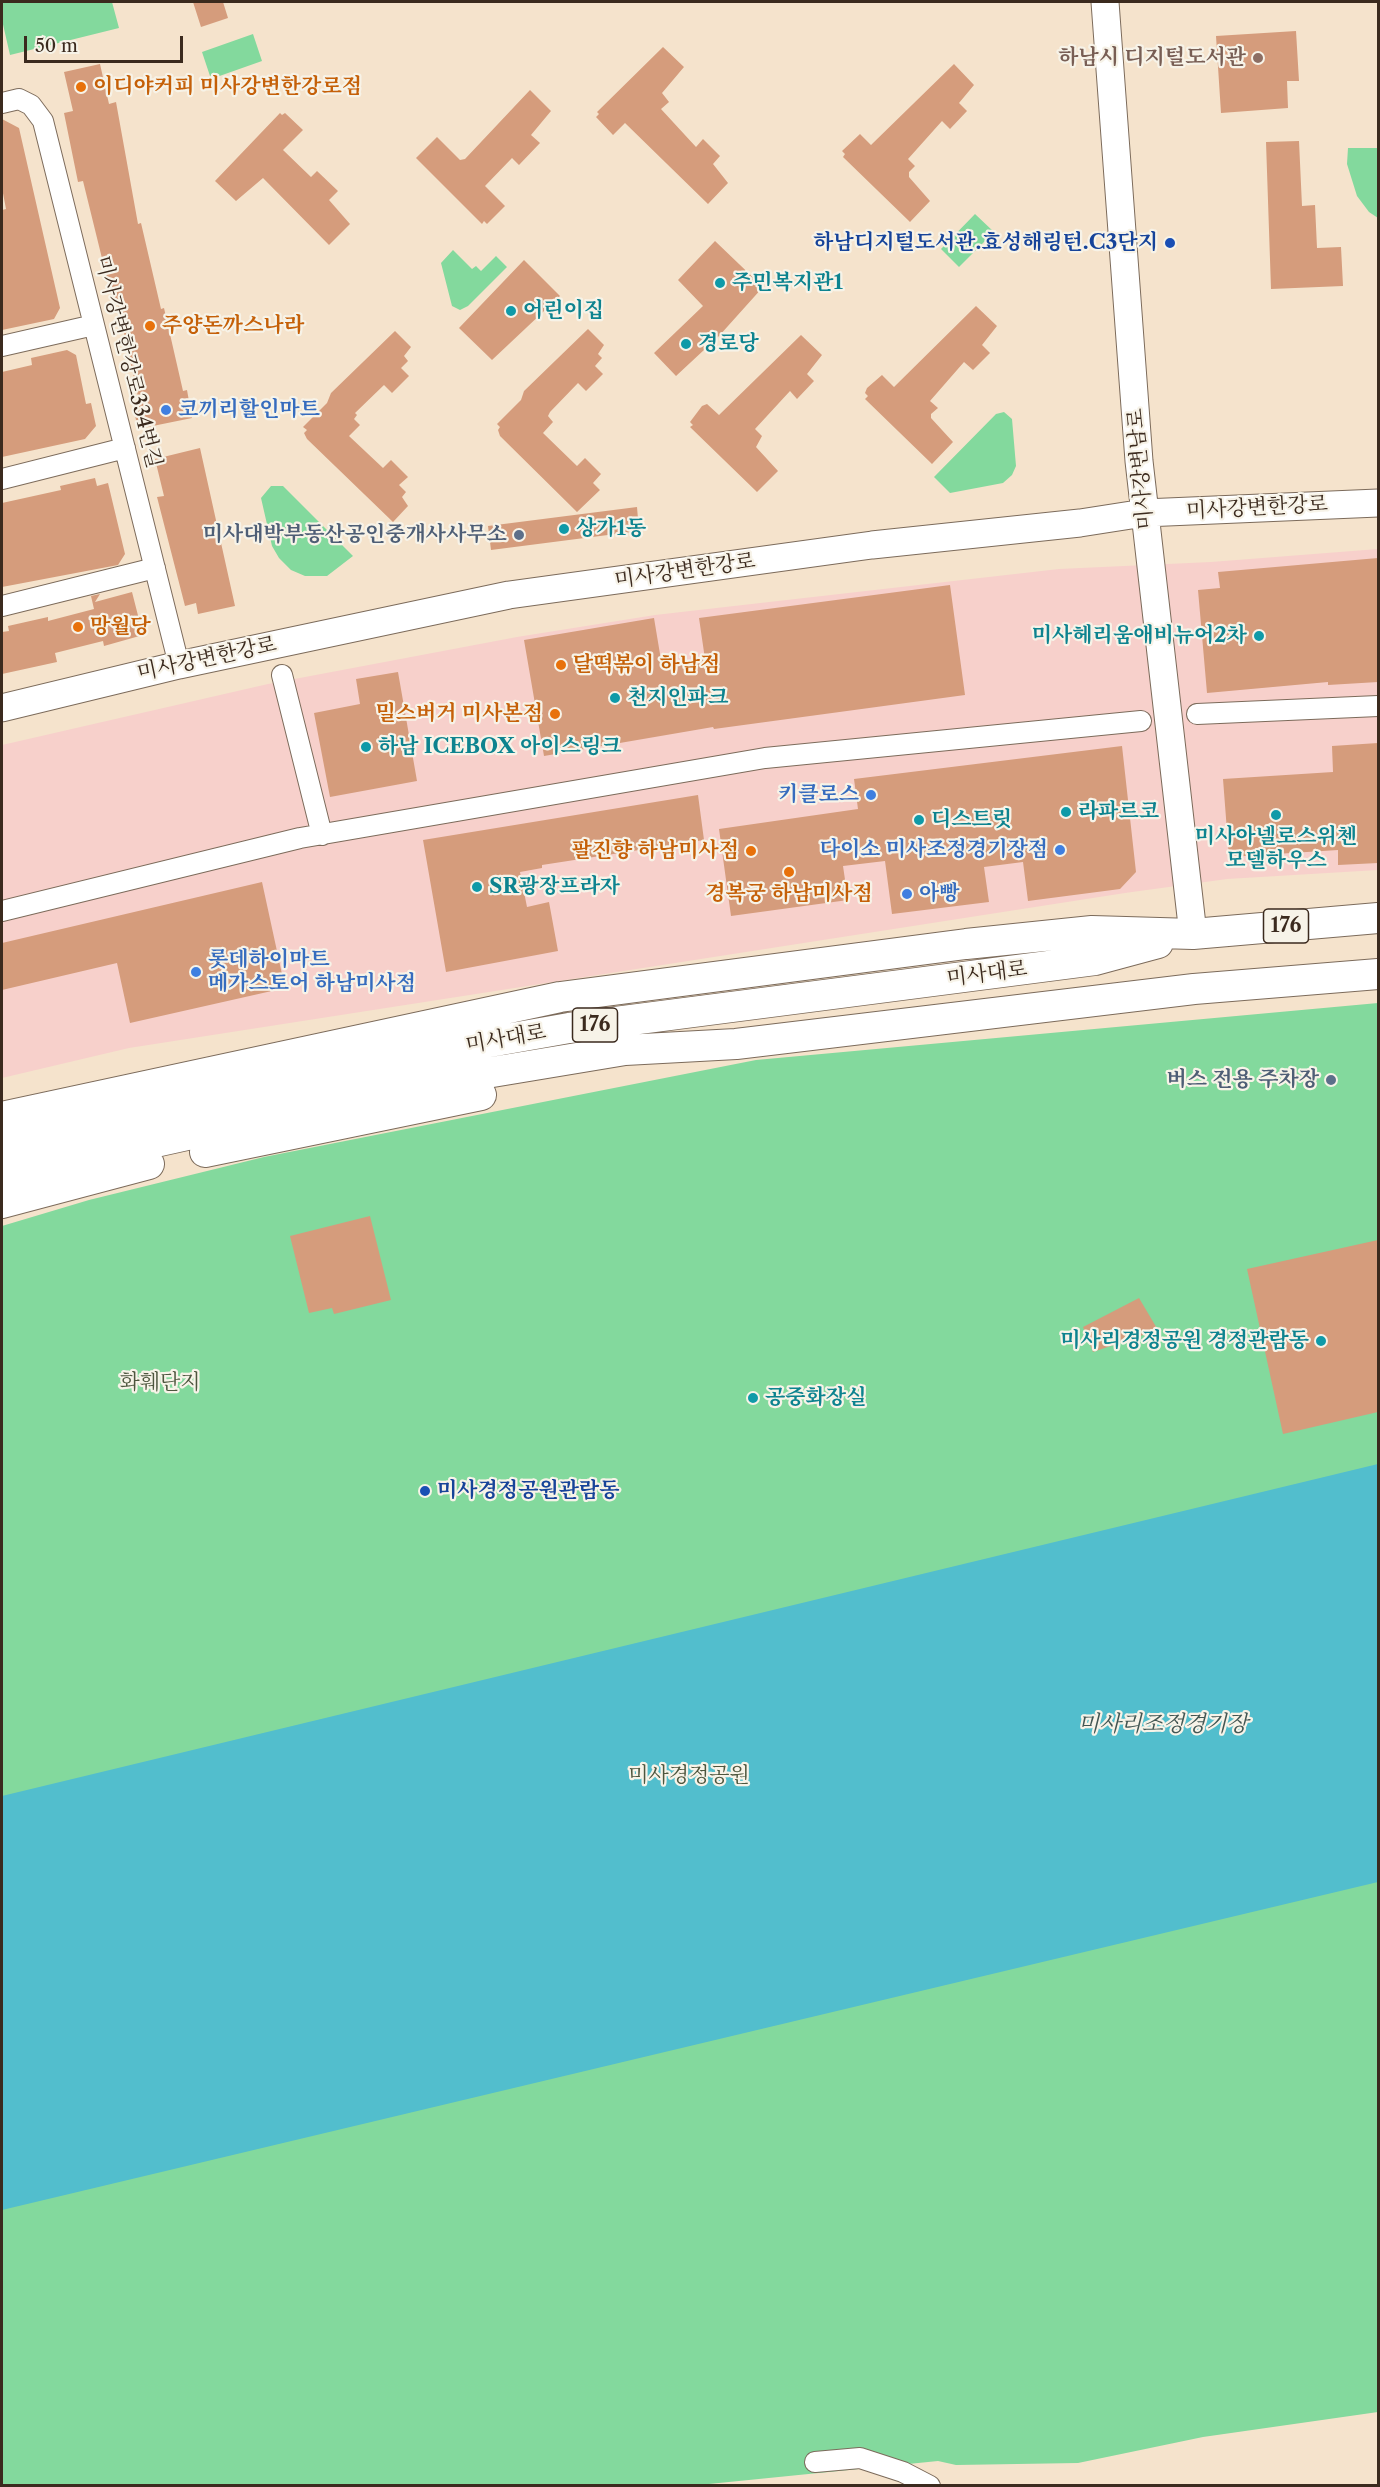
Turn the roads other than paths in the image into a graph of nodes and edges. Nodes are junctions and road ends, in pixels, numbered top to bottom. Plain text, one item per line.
1 (1105, 2) edge
2 (2, 103) edge
3 (94, 325) junction
4 (2, 346) edge
5 (125, 448) junction
6 (2, 479) edge
7 (1378, 503) edge
8 (1144, 513) junction
9 (155, 568) junction
10 (2, 606) edge
11 (179, 665) junction
12 (282, 675) dead end
13 (1378, 706) edge
14 (2, 708) edge
15 (1197, 714) dead end
16 (1141, 721) dead end
17 (322, 835) junction
18 (2, 911) edge
19 (1378, 918) edge
20 (1193, 934) junction
21 (1378, 974) edge
22 (736, 1044) junction
23 (2, 1117) edge
24 (2, 1146) edge
25 (2, 1176) edge
26 (2, 1203) edge
27 (815, 2462) dead end
28 (930, 2486) edge

1 - 8 street, 미사강변남로
2 - 3 street, 미사강변한강로334번길
3 - 4 street
3 - 5 street, 미사강변한강로334번길
5 - 6 street
5 - 9 street, 미사강변한강로334번길
7 - 8 street, 미사강변한강로
8 - 11 street, 미사강변한강로
8 - 20 street, 미사강변남로
9 - 10 street
9 - 11 street, 미사강변한강로334번길
11 - 14 street, 미사강변한강로
12 - 17 street
13 - 15 street
16 - 17 street
17 - 18 street
19 - 20 main road, 미사대로 / 176
20 - 23 main road, 미사대로
20 - 24 main road, 미사대로 / 176
21 - 22 main road, 미사대로 / 176
22 - 25 main road, 미사대로 / 176
22 - 26 main road, 미사대로
27 - 28 street

